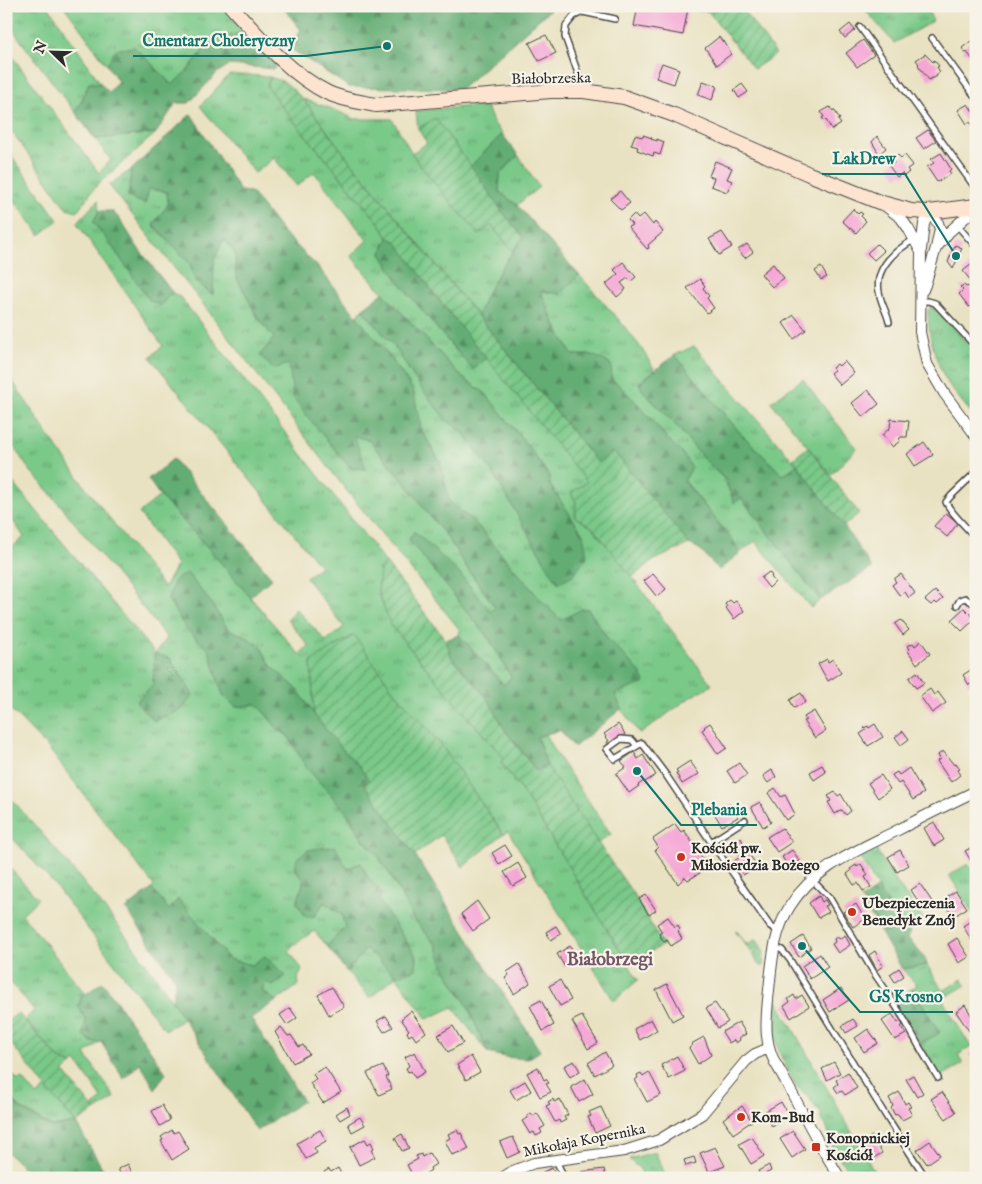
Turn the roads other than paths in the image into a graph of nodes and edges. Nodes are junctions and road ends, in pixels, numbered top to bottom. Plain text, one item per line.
1 (231, 6) edge
2 (615, 19) dead end
3 (860, 27) dead end
4 (932, 38) dead end
5 (584, 91) junction
6 (976, 98) edge
7 (976, 189) edge
8 (879, 202) junction
9 (976, 207) edge
10 (929, 212) junction
11 (957, 225) junction
12 (915, 239) junction
13 (976, 247) edge
14 (936, 248) junction
15 (921, 252) junction
16 (920, 298) junction
17 (889, 322) dead end
18 (976, 347) edge
19 (976, 436) edge
20 (976, 472) edge
21 (976, 538) edge
22 (957, 605) dead end
23 (976, 605) edge
24 (637, 746) junction
25 (976, 791) edge
26 (745, 820) dead end
27 (711, 842) junction
28 (817, 885) dead end
29 (779, 931) junction
30 (774, 947) junction
31 (769, 1048) junction
32 (938, 1078) dead end
33 (556, 1160) junction
34 (502, 1178) edge
35 (564, 1178) edge
36 (840, 1178) edge
37 (926, 1178) edge

1 - 5 street, Białobrzeska
2 - 5 lane
3 - 7 lane
4 - 6 lane
5 - 8 street, Białobrzeska
8 - 10 street, Białobrzeska
8 - 12 street
9 - 10 street, Białobrzeska
9 - 11 street
10 - 14 street
10 - 15 street
11 - 13 lane
11 - 14 street
12 - 15 street
12 - 17 lane
14 - 16 street
15 - 16 street
16 - 18 lane
16 - 19 street
20 - 21 lane
22 - 23 lane
24 - 24 lane
24 - 27 lane
25 - 29 street
26 - 27 lane
27 - 29 lane
28 - 32 lane
29 - 30 street
30 - 31 street
30 - 37 lane
31 - 33 street, Mikołaja Kopernika
31 - 36 street
33 - 34 street, Mikołaja Kopernika
33 - 35 lane

